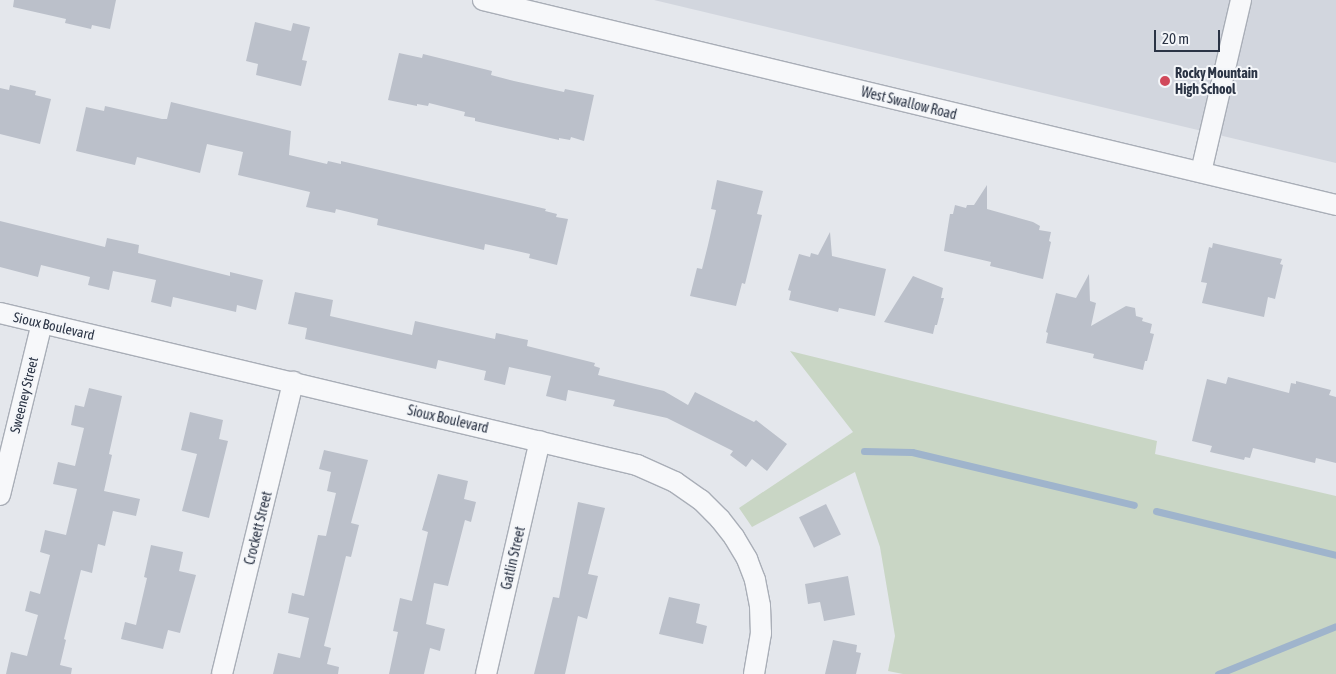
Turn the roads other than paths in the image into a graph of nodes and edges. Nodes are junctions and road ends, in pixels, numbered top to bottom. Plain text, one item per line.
1 (483, 0) edge
2 (1241, 0) edge
3 (1201, 172) junction
4 (1336, 205) edge
5 (0, 313) edge
6 (42, 323) junction
7 (293, 382) junction
8 (540, 441) junction
9 (0, 495) edge
10 (222, 674) edge
11 (486, 674) edge
12 (754, 674) edge

1 - 3 street, West Swallow Road
2 - 3 street
3 - 4 street, West Swallow Road
5 - 6 street, Sioux Boulevard
6 - 7 street, Sioux Boulevard
6 - 9 street, Sweeney Street
7 - 8 street, Sioux Boulevard
7 - 10 street, Crockett Street
8 - 11 street, Gatlin Street
8 - 12 street, Sioux Boulevard

